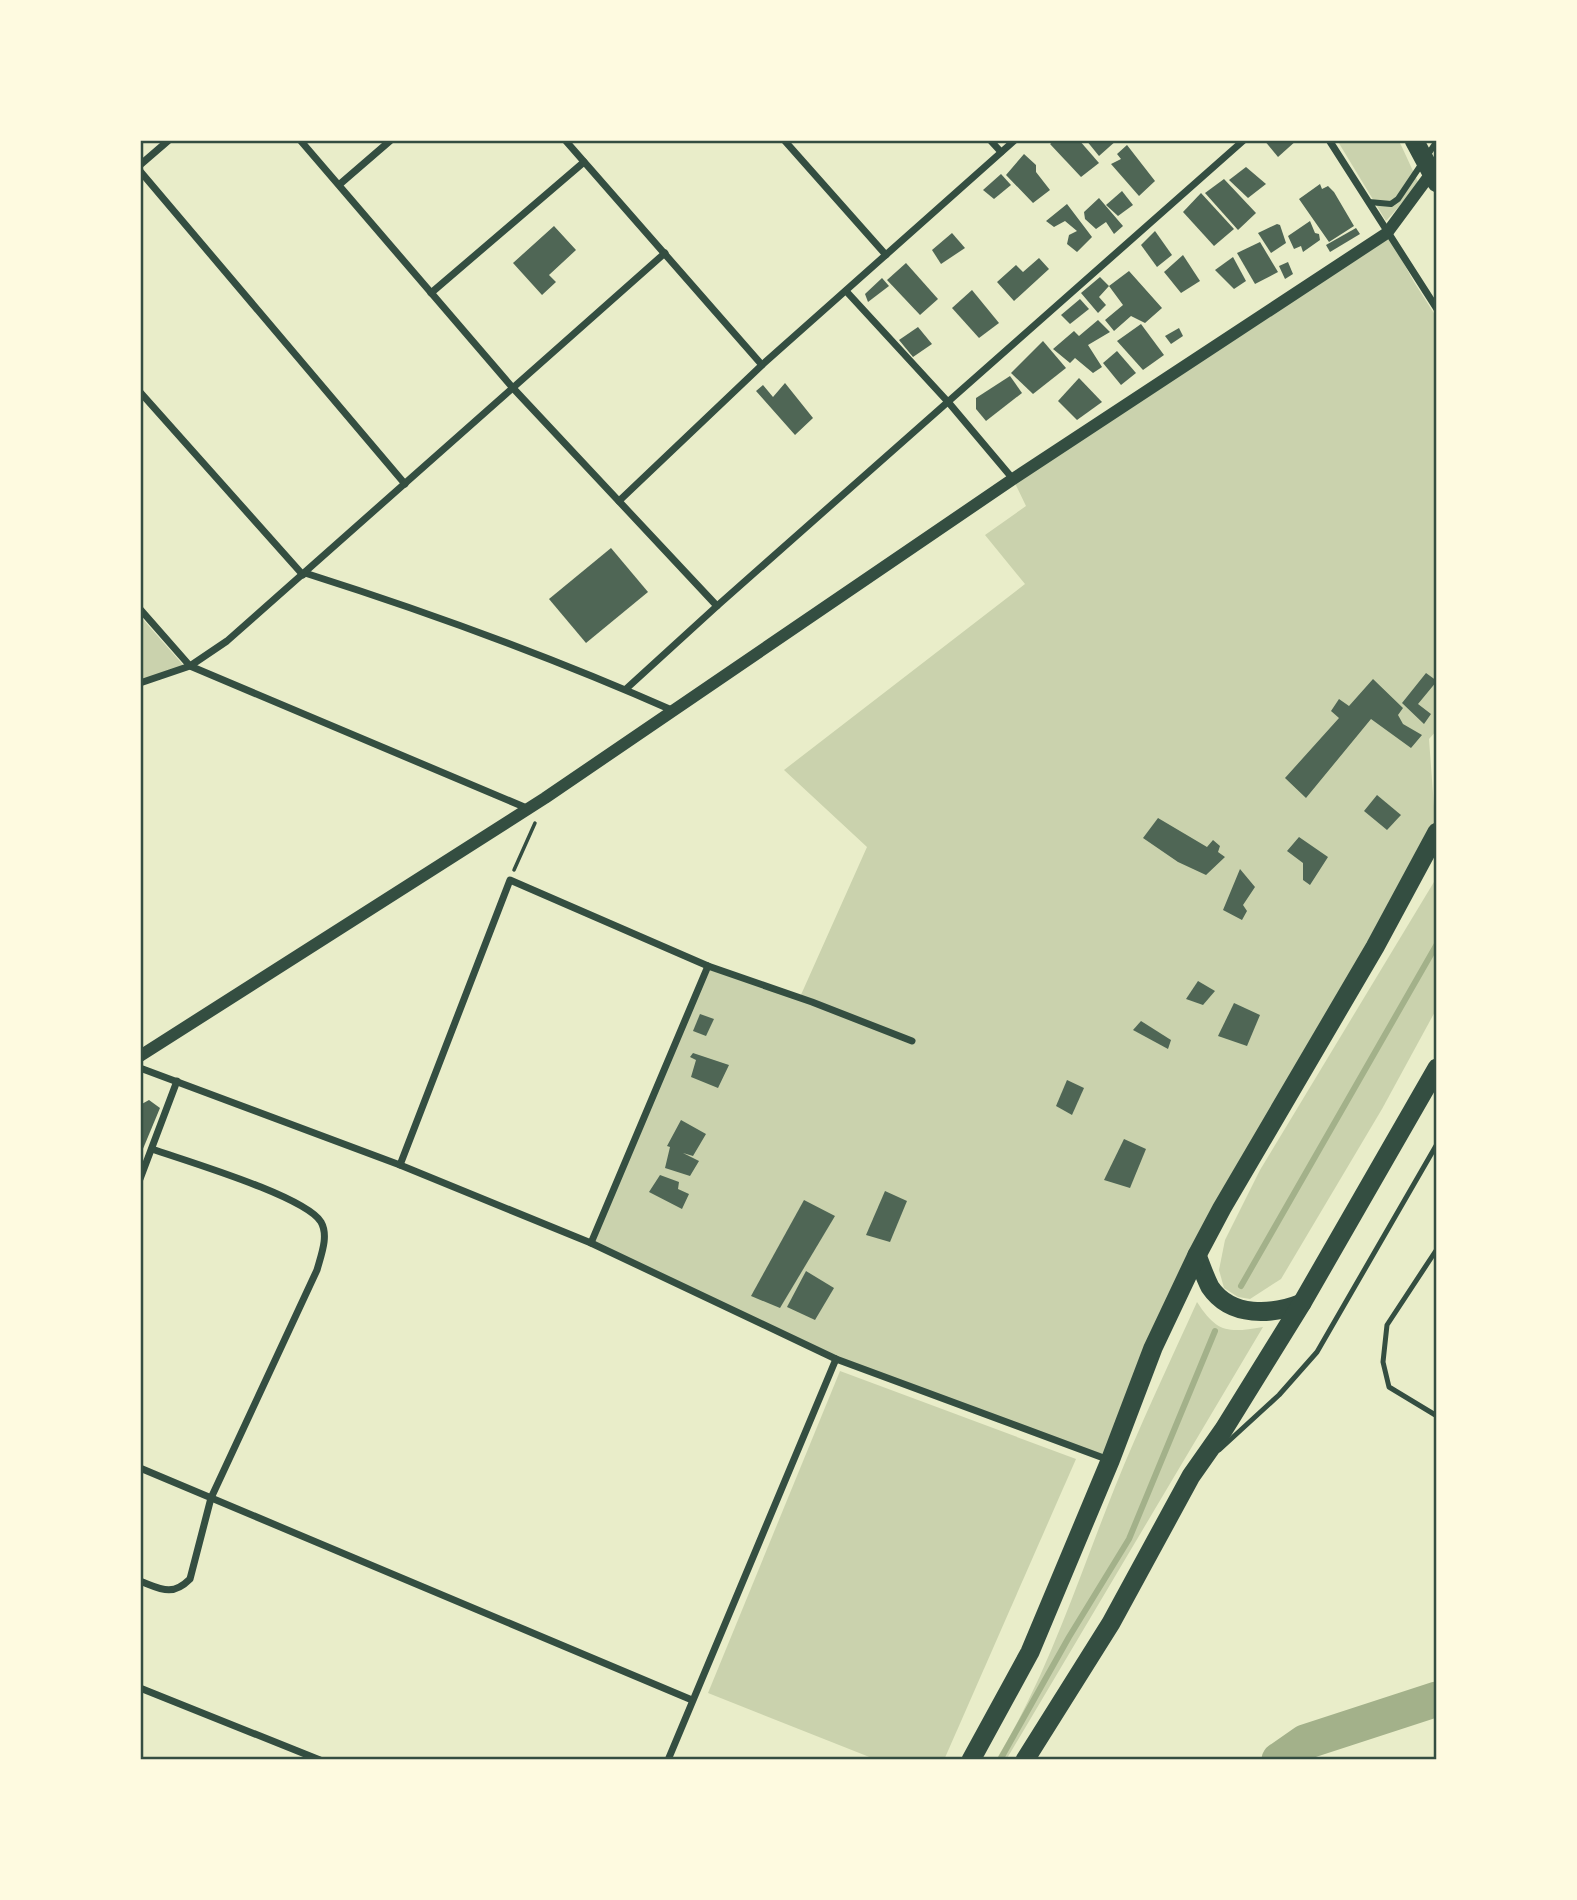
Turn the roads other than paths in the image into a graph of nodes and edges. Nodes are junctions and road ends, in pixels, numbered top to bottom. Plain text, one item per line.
1 (169, 140) edge
2 (300, 140) edge
3 (391, 140) edge
4 (565, 140) edge
5 (784, 140) edge
6 (990, 140) edge
7 (1015, 140) edge
8 (1244, 140) edge
9 (1329, 140) edge
10 (1414, 140) edge
11 (1437, 141) edge
12 (1001, 152) junction
13 (584, 162) junction
14 (140, 165) edge
15 (1437, 165) edge
16 (140, 172) edge
17 (1437, 183) edge
18 (340, 184) junction
19 (1369, 202) junction
20 (1387, 233) junction
21 (665, 253) junction
22 (886, 255) junction
23 (846, 291) junction
24 (431, 293) junction
25 (1437, 309) edge
26 (762, 365) junction
27 (512, 387) junction
28 (140, 392) edge
29 (949, 403) junction
30 (1013, 479) junction
31 (405, 484) junction
32 (619, 501) junction
33 (304, 574) junction
34 (717, 606) junction
35 (140, 609) edge
36 (190, 666) junction
37 (140, 683) edge
38 (626, 690) junction
39 (675, 711) junction
40 (529, 809) junction
41 (1437, 832) edge
42 (708, 966) junction
43 (912, 1041) dead end
44 (140, 1056) edge
45 (140, 1068) edge
46 (1437, 1068) edge
47 (177, 1081) junction
48 (1437, 1144) edge
49 (152, 1149) junction
50 (400, 1165) junction
51 (140, 1179) edge
52 (590, 1243) junction
53 (1437, 1249) edge
54 (1197, 1255) junction
55 (1302, 1303) junction
56 (836, 1359) junction
57 (1437, 1416) edge
58 (1110, 1461) junction
59 (140, 1468) edge
60 (1191, 1476) junction
61 (211, 1499) junction
62 (140, 1581) edge
63 (140, 1688) edge
64 (692, 1700) junction
65 (320, 1760) edge
66 (668, 1760) edge
67 (971, 1760) edge
68 (1025, 1760) edge

1 - 14 street
2 - 18 street
3 - 18 street
4 - 13 street
5 - 22 street
6 - 12 street
7 - 12 street
8 - 29 street
9 - 19 street
10 - 17 highway
11 - 19 street
12 - 22 street
13 - 21 street
13 - 24 street
15 - 20 street
16 - 31 street
18 - 24 street
19 - 20 street
20 - 25 street
20 - 30 street
21 - 26 street
21 - 27 street
22 - 23 street
23 - 26 street
23 - 29 street
24 - 27 street
26 - 32 street
27 - 31 street
27 - 32 street
28 - 33 street
29 - 30 street
29 - 34 street
30 - 39 street
31 - 33 street
32 - 34 street
33 - 36 street
33 - 38 street
34 - 38 street
35 - 36 street
36 - 37 street
36 - 40 street
38 - 39 street
39 - 40 street
40 - 44 street
41 - 54 highway
42 - 43 street
42 - 50 street
42 - 52 street
45 - 47 street
46 - 55 highway
47 - 49 street
47 - 50 street
48 - 60 lane
49 - 51 street
49 - 61 street
50 - 52 street
52 - 56 street
53 - 57 lane
54 - 55 highway
54 - 58 highway
55 - 60 highway
56 - 58 street
56 - 64 street
58 - 67 highway
59 - 61 street
60 - 68 highway
61 - 62 street
61 - 64 street
63 - 65 street
64 - 66 street

